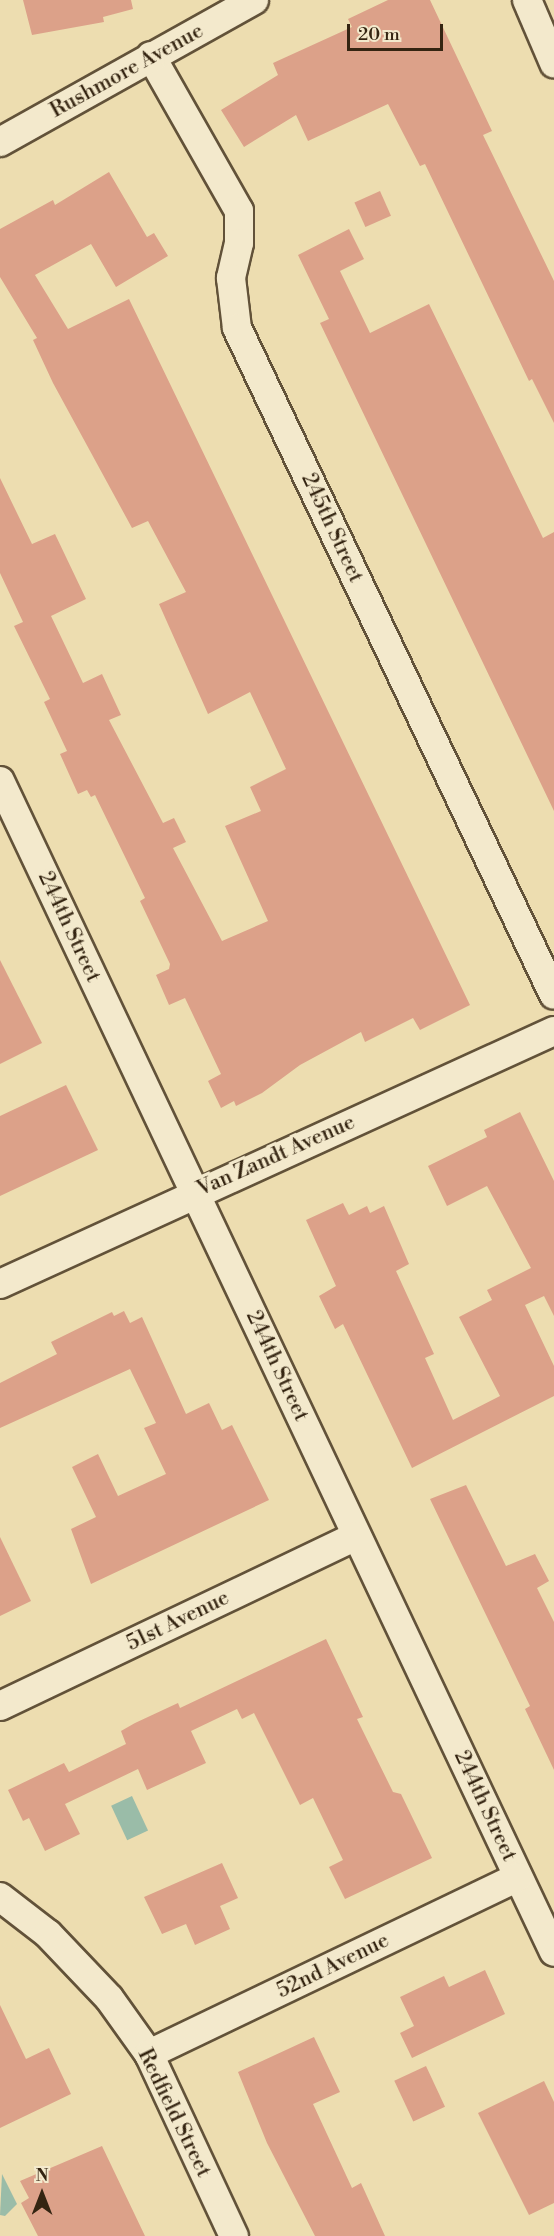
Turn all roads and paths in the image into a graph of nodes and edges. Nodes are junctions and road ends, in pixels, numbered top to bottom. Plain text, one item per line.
1 (254, 0) edge
2 (527, 0) edge
3 (151, 56) junction
4 (554, 63) edge
5 (0, 142) edge
6 (0, 781) edge
7 (554, 995) edge
8 (554, 1031) edge
9 (194, 1192) junction
10 (0, 1284) edge
11 (357, 1536) junction
12 (0, 1706) edge
13 (518, 1877) junction
14 (0, 1898) edge
15 (554, 1952) edge
16 (148, 2054) junction
17 (234, 2236) edge

1 - 3 street, Rushmore Avenue
2 - 4 street
3 - 5 street, Rushmore Avenue
3 - 7 street, 245th Street
6 - 9 street, 244th Street
8 - 9 street, Van Zandt Avenue
9 - 10 street, Van Zandt Avenue
9 - 11 street, 244th Street
11 - 12 street, 51st Avenue
11 - 13 street, 244th Street
13 - 15 street, 244th Street
13 - 16 street, 52nd Avenue
14 - 16 street, Redfield Street
16 - 17 street, Redfield Street

